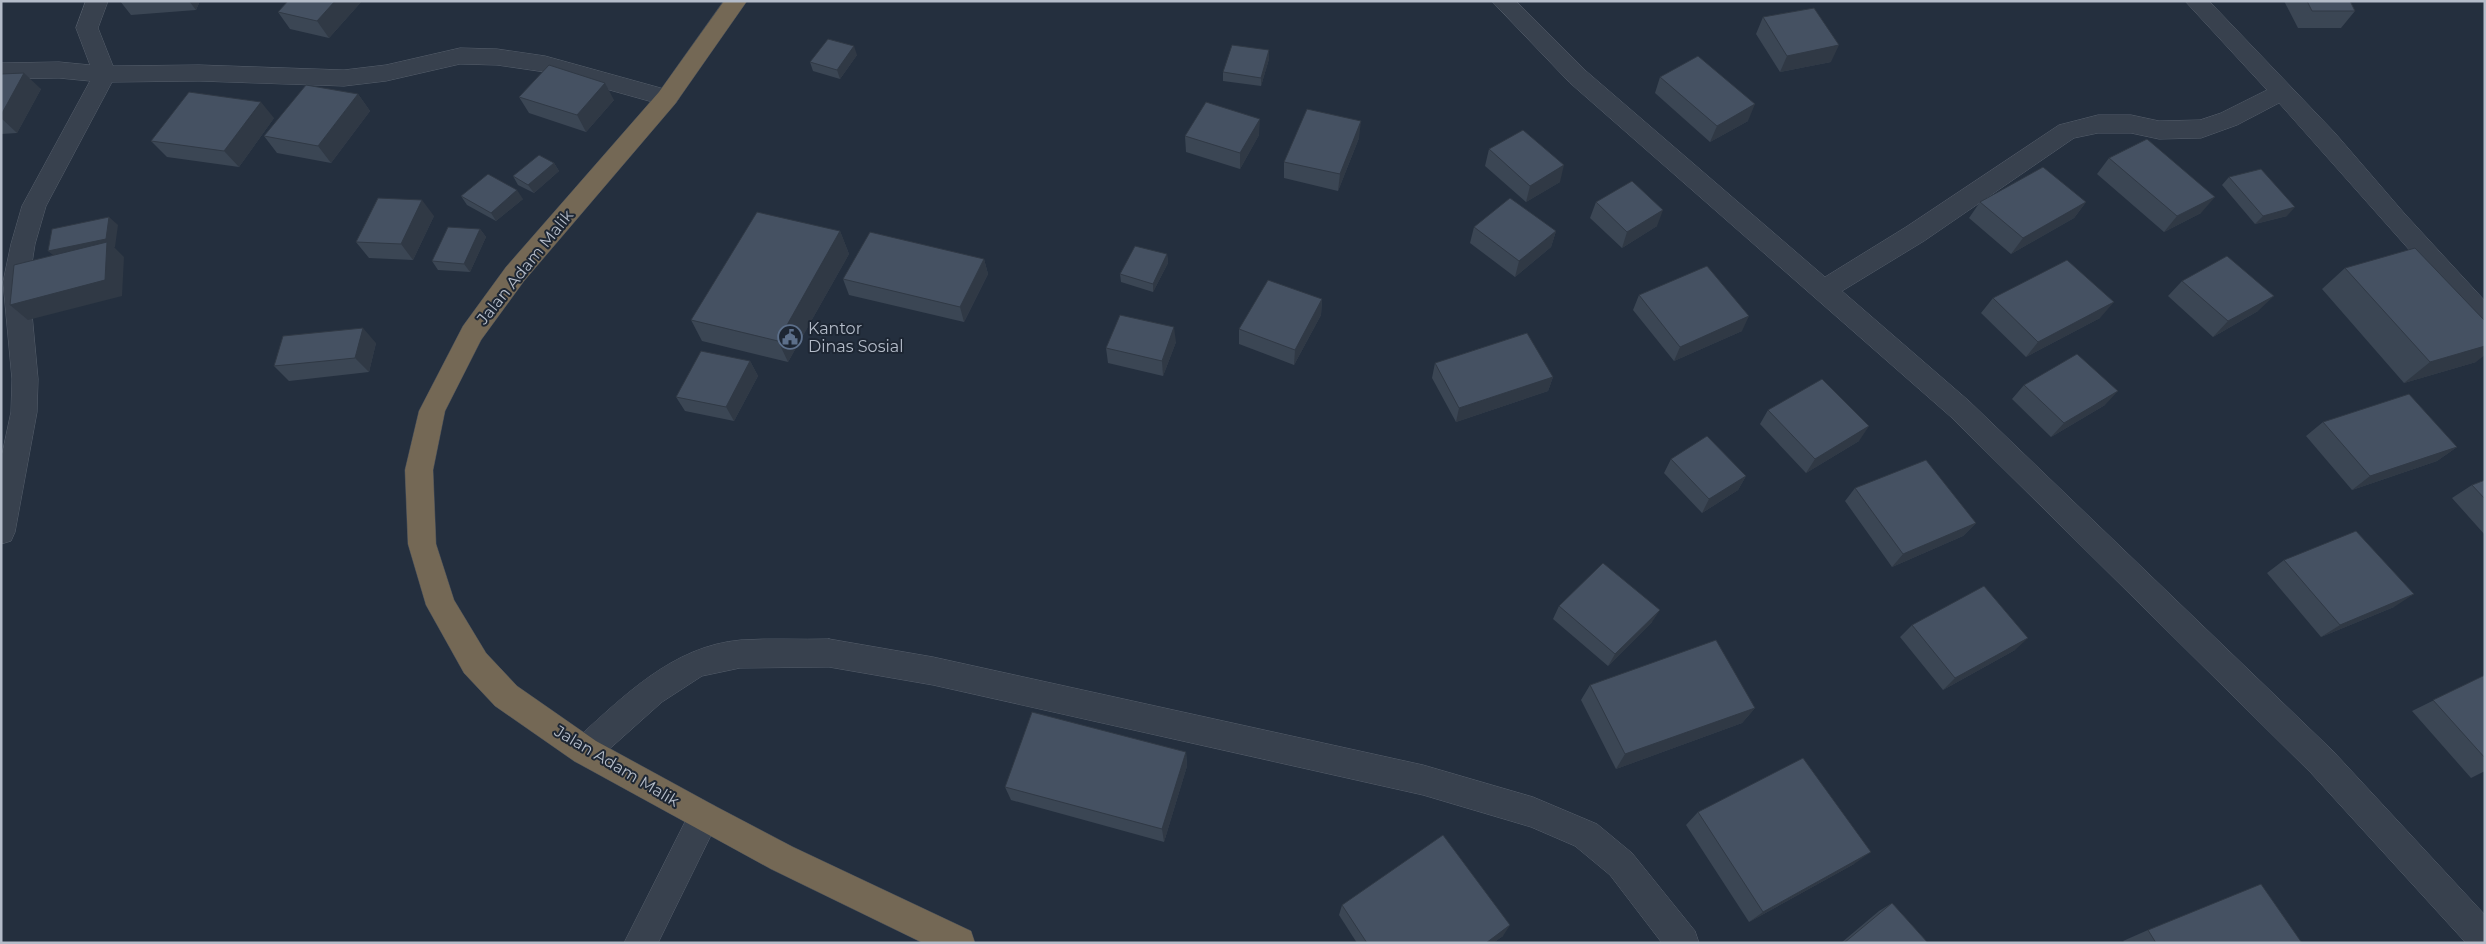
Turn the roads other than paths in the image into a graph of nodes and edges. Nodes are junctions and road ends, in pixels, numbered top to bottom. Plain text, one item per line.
1 (97, 1) edge
2 (736, 1) edge
3 (1503, 1) edge
4 (2196, 1) edge
5 (1, 71) edge
6 (105, 74) junction
7 (2282, 92) junction
8 (668, 98) junction
9 (1825, 290) junction
10 (2485, 318) edge
11 (1, 532) edge
12 (585, 752) junction
13 (704, 817) junction
14 (2485, 939) edge
15 (640, 943) edge
16 (959, 943) edge
17 (1683, 943) edge

1 - 6 street
2 - 8 highway, Jalan Adam Malik
3 - 9 street
4 - 7 street
5 - 6 street
6 - 8 street
6 - 11 street
7 - 9 street
7 - 10 street
8 - 12 highway, Jalan Adam Malik
9 - 14 street
12 - 13 highway, Jalan Adam Malik
12 - 17 street
13 - 15 street
13 - 16 highway, Jalan Adam Malik

